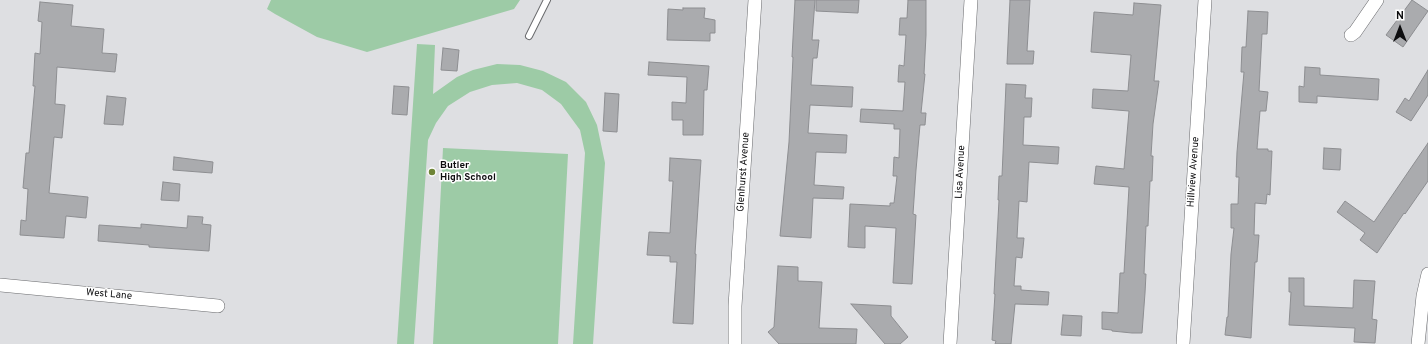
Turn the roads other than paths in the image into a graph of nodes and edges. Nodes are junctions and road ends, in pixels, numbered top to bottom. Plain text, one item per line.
1 (547, 0) edge
2 (755, 0) edge
3 (971, 0) edge
4 (1205, 0) edge
5 (1377, 0) edge
6 (1351, 35) dead end
7 (529, 36) dead end
8 (1428, 274) edge
9 (0, 285) edge
10 (218, 306) dead end
11 (735, 344) edge
12 (950, 344) edge
13 (1183, 344) edge
14 (1418, 344) edge

1 - 7 lane
2 - 11 street, Glenhurst Avenue
3 - 12 street, Lisa Avenue
4 - 13 street, Hillview Avenue
5 - 6 street
8 - 14 street
9 - 10 street, West Lane

